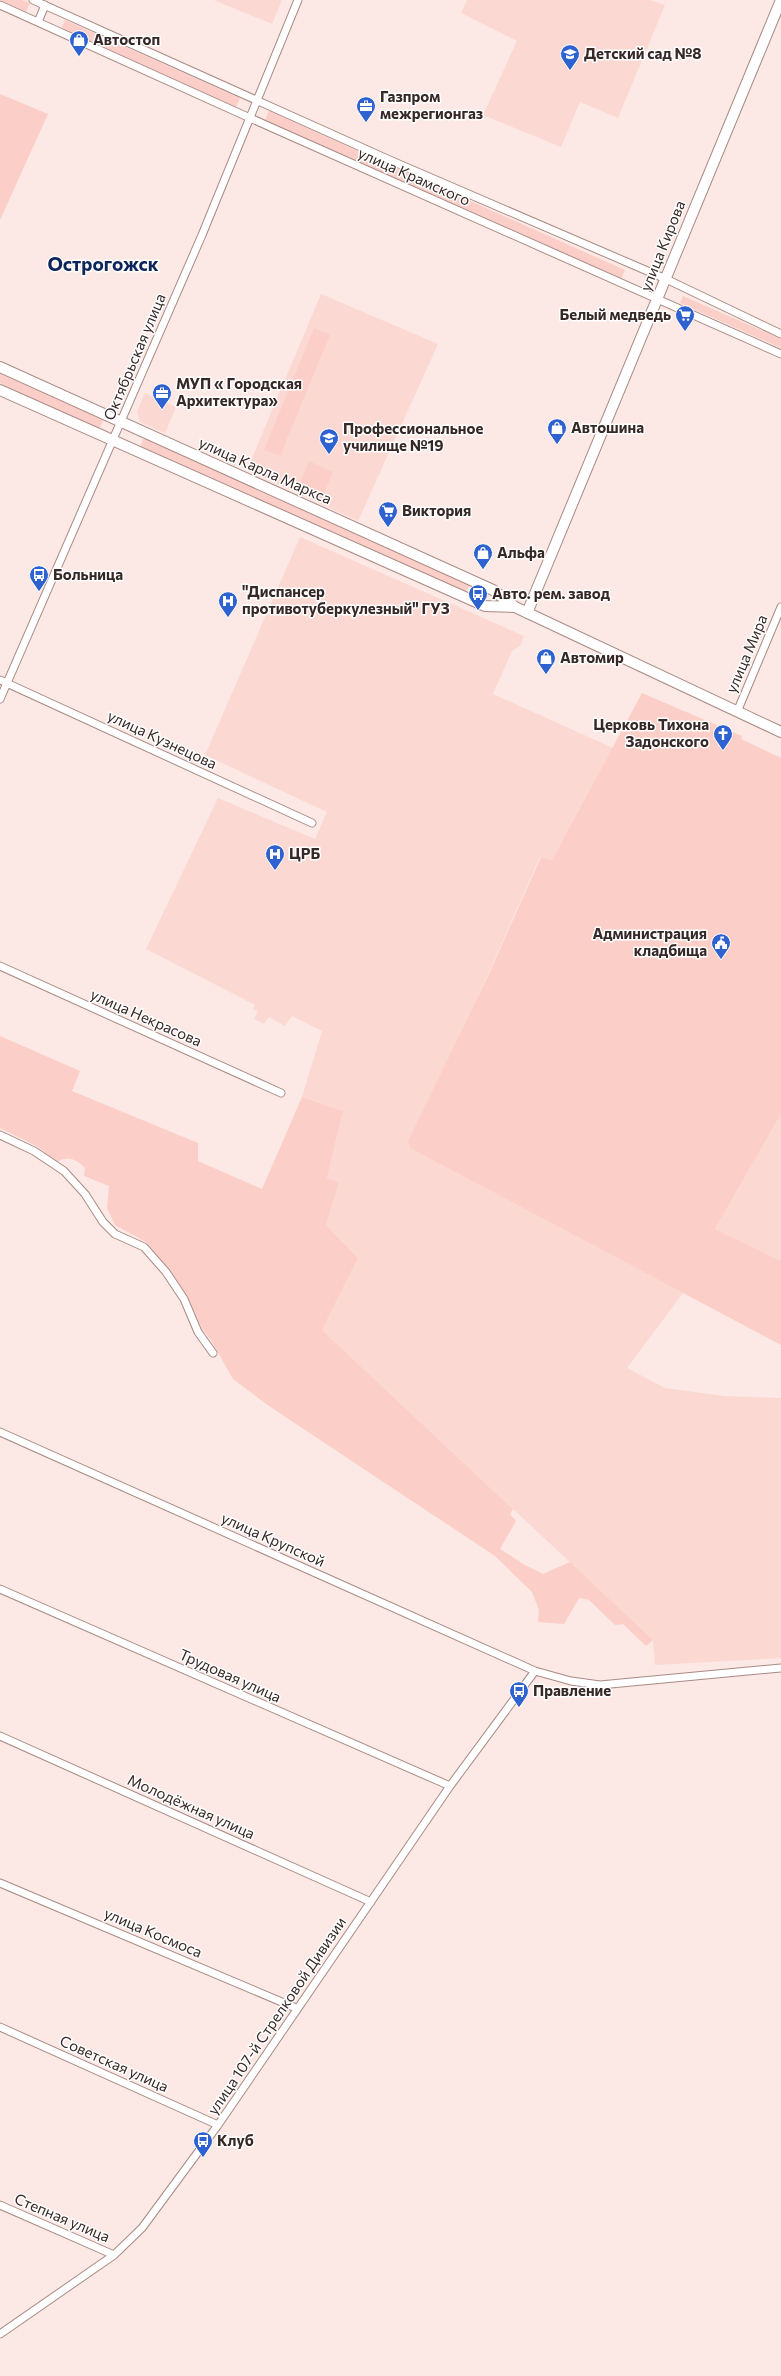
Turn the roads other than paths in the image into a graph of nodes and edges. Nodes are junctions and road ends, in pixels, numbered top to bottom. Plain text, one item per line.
1 (33, 0) edge
2 (298, 0) edge
3 (781, 0) edge
4 (0, 5) edge
5 (45, 5) junction
6 (38, 22) junction
7 (257, 101) junction
8 (250, 118) junction
9 (666, 280) junction
10 (658, 299) junction
11 (781, 334) edge
12 (781, 354) edge
13 (0, 367) edge
14 (0, 390) edge
15 (121, 423) junction
16 (114, 440) junction
17 (515, 607) junction
18 (781, 607) edge
19 (527, 613) junction
20 (3, 682) edge
21 (0, 699) edge
22 (737, 712) junction
23 (781, 732) edge
24 (312, 823) dead end
25 (0, 966) edge
26 (281, 1093) dead end
27 (0, 1135) edge
28 (213, 1353) dead end
29 (0, 1432) edge
30 (0, 1589) edge
31 (781, 1668) edge
32 (535, 1671) junction
33 (0, 1736) edge
34 (450, 1786) junction
35 (0, 1882) edge
36 (371, 1902) junction
37 (296, 2008) junction
38 (0, 2027) edge
39 (218, 2125) junction
40 (0, 2205) edge
41 (114, 2255) junction
42 (0, 2334) edge

1 - 5 street, улица Крамского
2 - 7 street, Октябрьская улица
3 - 9 main road, улица Кирова
4 - 6 street, улица Крамского
5 - 6 street
5 - 7 street, улица Крамского
6 - 8 street, улица Крамского
7 - 8 street, Октябрьская улица
7 - 9 street, улица Крамского
8 - 10 street, улица Крамского
8 - 15 street, Октябрьская улица
9 - 10 main road, улица Кирова
9 - 11 street, улица Крамского
10 - 12 street, улица Крамского
10 - 19 main road, улица Кирова
13 - 15 main road, улица Карла Маркса
14 - 16 main road, улица Карла Маркса
15 - 16 street, Октябрьская улица
15 - 17 main road, улица Карла Маркса
16 - 17 main road, улица Карла Маркса
16 - 20 street, Октябрьская улица
17 - 19 main road, улица Карла Маркса
18 - 22 street, улица Мира
19 - 22 main road, улица Карла Маркса
20 - 21 street, Октябрьская улица
20 - 24 street, улица Кузнецова
22 - 23 main road, улица Карла Маркса
25 - 26 street, улица Некрасова
27 - 28 street
29 - 32 street, улица Крупской
30 - 34 street, Трудовая улица
31 - 32 street, улица Крупской
32 - 34 street, улица 107-й Стрелковой Дивизии
33 - 36 street, Молодёжная улица
34 - 36 street, улица 107-й Стрелковой Дивизии
35 - 37 street, улица Космоса
36 - 37 street, улица 107-й Стрелковой Дивизии
37 - 39 street, улица 107-й Стрелковой Дивизии
38 - 39 street, Советская улица
39 - 41 street, улица 107-й Стрелковой Дивизии
40 - 41 street, Степная улица
41 - 42 street, улица 107-й Стрелковой Дивизии

